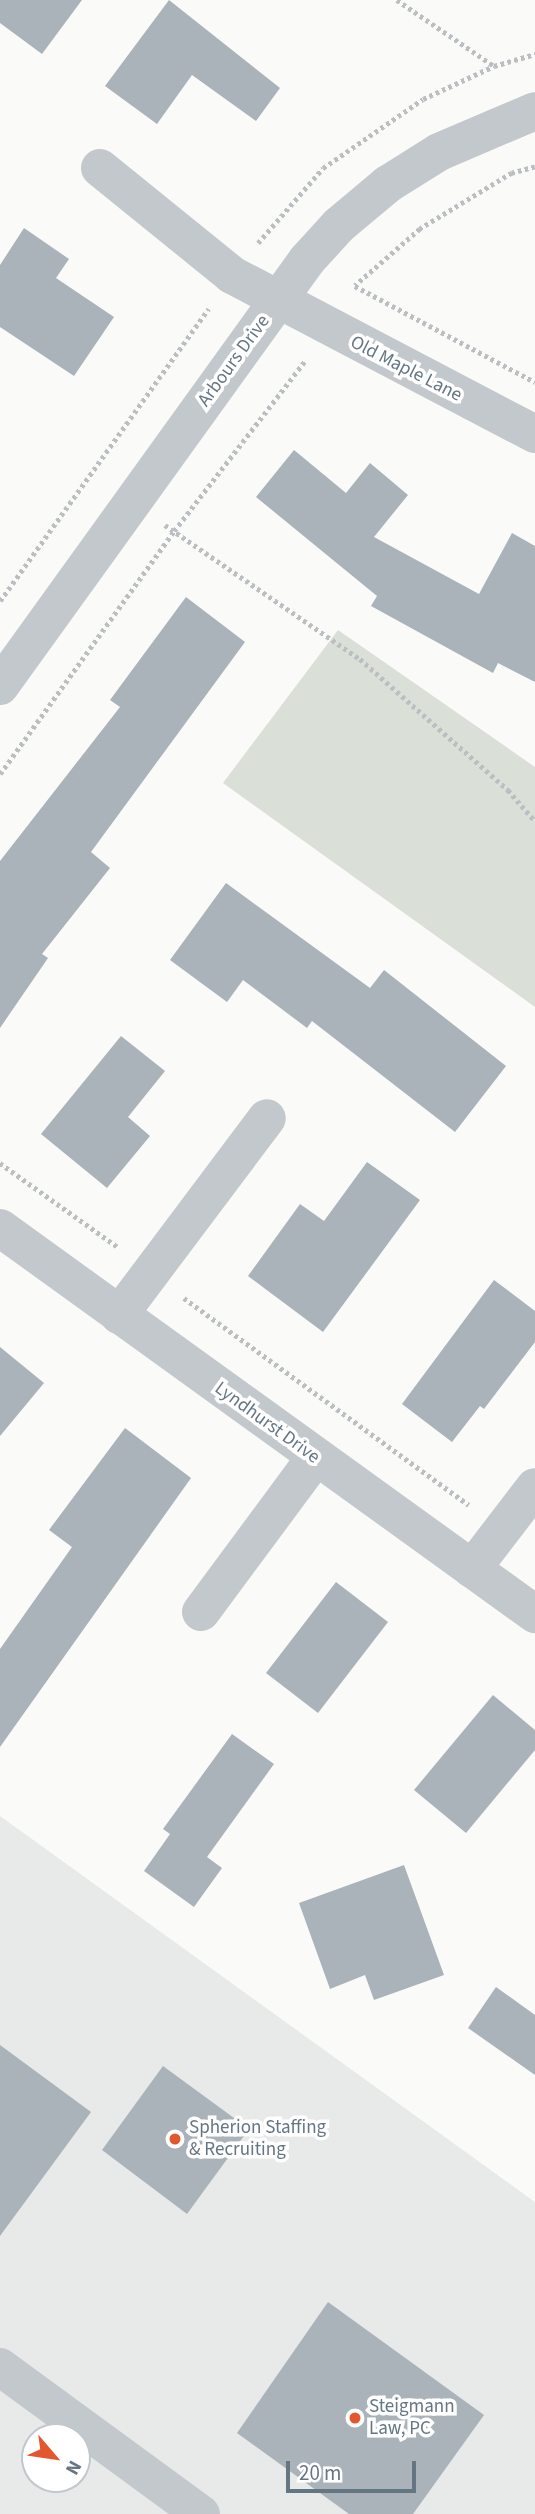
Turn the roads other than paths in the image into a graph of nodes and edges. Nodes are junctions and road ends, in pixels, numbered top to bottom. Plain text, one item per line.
1 (535, 111) edge
2 (100, 168) dead end
3 (278, 301) junction
4 (535, 435) edge
5 (6, 665) edge
6 (267, 1118) dead end
7 (0, 1228) edge
8 (119, 1315) junction
9 (315, 1458) junction
10 (535, 1487) edge
11 (472, 1569) junction
12 (201, 1612) dead end
13 (535, 1614) edge
14 (0, 2367) edge
15 (201, 2514) edge

1 - 3 street, Arbours Drive
2 - 3 street, Old Maple Lane
3 - 4 street, Old Maple Lane
3 - 5 street, Arbours Drive
6 - 8 street
7 - 8 street, Lyndhurst Drive
8 - 9 street, Lyndhurst Drive
9 - 11 street, Lyndhurst Drive
9 - 12 street
10 - 11 street
11 - 13 street, Lyndhurst Drive
14 - 15 street

